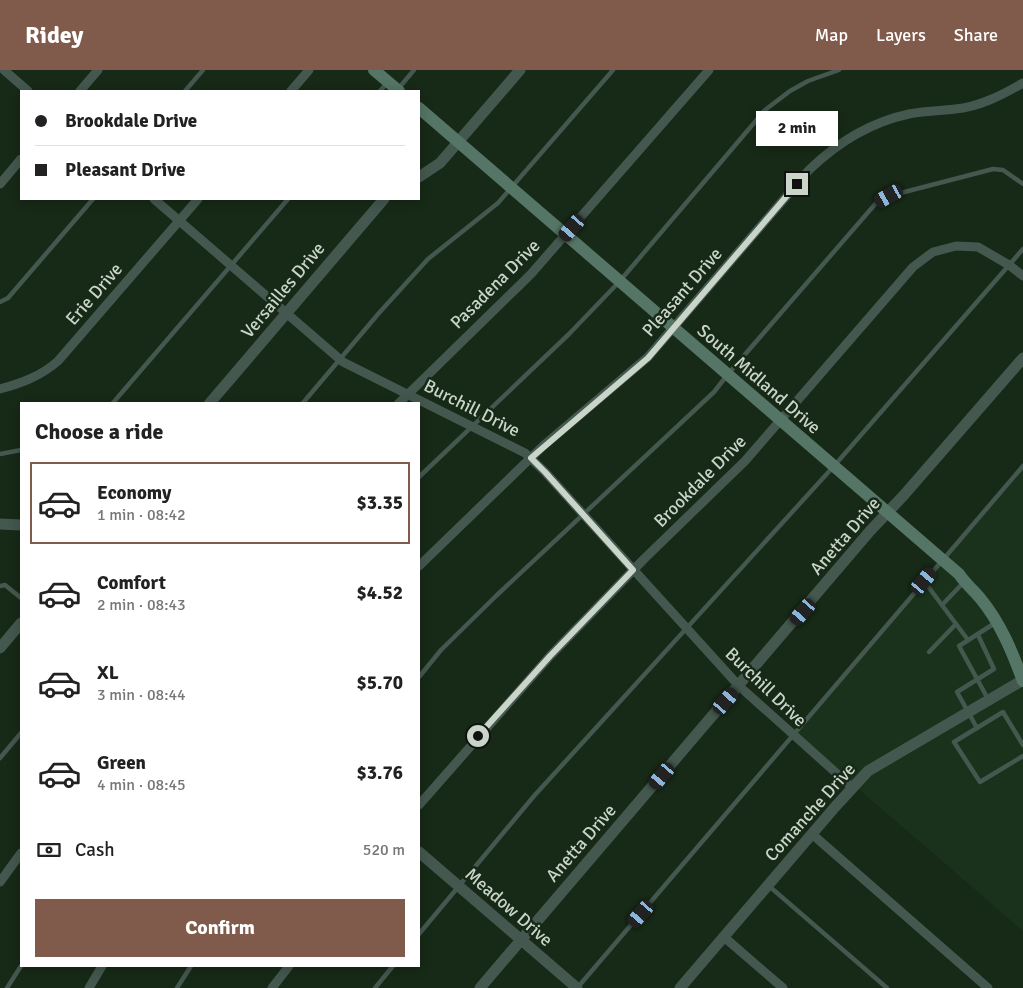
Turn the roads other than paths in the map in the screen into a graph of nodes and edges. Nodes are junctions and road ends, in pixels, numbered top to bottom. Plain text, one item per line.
1 (2, 70) edge
2 (98, 70) edge
3 (203, 70) edge
4 (309, 70) edge
5 (374, 70) edge
6 (414, 70) edge
7 (520, 70) edge
8 (613, 70) edge
9 (709, 70) edge
10 (839, 70) edge
11 (1023, 83) edge
12 (391, 89) edge
13 (27, 90) edge
14 (81, 90) edge
15 (186, 90) edge
16 (291, 90) edge
17 (420, 109) edge
18 (458, 142) junction
19 (20, 160) edge
20 (420, 175) edge
21 (0, 184) edge
22 (1023, 184) edge
23 (511, 188) junction
24 (92, 200) edge
25 (155, 200) edge
26 (197, 200) edge
27 (287, 200) edge
28 (383, 200) edge
29 (179, 220) junction
30 (565, 236) junction
31 (1023, 249) edge
32 (230, 265) junction
33 (1009, 265) junction
34 (1023, 276) edge
35 (619, 282) junction
36 (0, 302) edge
37 (286, 313) junction
38 (674, 328) junction
39 (1023, 358) edge
40 (340, 360) junction
41 (728, 374) junction
42 (0, 389) edge
43 (408, 394) junction
44 (114, 402) edge
45 (211, 402) edge
46 (304, 402) edge
47 (400, 402) edge
48 (782, 421) junction
49 (473, 426) junction
50 (20, 450) edge
51 (0, 454) edge
52 (531, 458) junction
53 (834, 466) junction
54 (1023, 466) edge
55 (420, 476) edge
56 (888, 512) junction
57 (584, 514) junction
58 (0, 524) edge
59 (20, 525) edge
60 (942, 560) junction
61 (420, 565) edge
62 (633, 570) junction
63 (924, 581) junction
64 (965, 581) junction
65 (0, 586) edge
66 (20, 597) edge
67 (942, 605) junction
68 (996, 622) junction
69 (20, 624) edge
70 (956, 624) junction
71 (686, 629) junction
72 (978, 635) junction
73 (968, 640) junction
74 (0, 648) edge
75 (929, 652) dead end
76 (420, 676) edge
77 (978, 680) junction
78 (1023, 680) edge
79 (739, 686) junction
80 (989, 700) junction
81 (968, 712) junction
82 (977, 728) junction
83 (20, 734) edge
84 (793, 736) junction
85 (1023, 745) edge
86 (1023, 756) edge
87 (0, 758) edge
88 (853, 788) junction
89 (420, 803) edge
90 (812, 834) junction
91 (420, 853) edge
92 (20, 854) edge
93 (0, 882) edge
94 (458, 886) junction
95 (768, 886) junction
96 (420, 933) edge
97 (724, 937) junction
98 (521, 940) junction
99 (20, 967) edge
100 (101, 967) edge
101 (190, 967) edge
102 (287, 967) edge
103 (392, 967) edge
104 (8, 988) edge
105 (89, 988) edge
106 (177, 988) edge
107 (272, 988) edge
108 (376, 988) edge
109 (480, 988) edge
110 (577, 988) edge
111 (681, 988) edge
112 (783, 988) edge
113 (887, 988) edge
114 (988, 988) edge

1 - 13 street
2 - 14 street
3 - 15 lane
4 - 16 street
5 - 12 main road
6 - 12 lane
7 - 18 street
8 - 23 lane
9 - 30 street, Pasadena Drive
10 - 35 lane
11 - 38 street, Pleasant Drive
17 - 18 main road, South Midland Drive
18 - 20 street
18 - 23 main road, South Midland Drive
19 - 21 street
22 - 41 lane
23 - 30 main road, South Midland Drive
23 - 40 lane
24 - 36 lane
25 - 29 street, Burchill Drive
26 - 29 street, Erie Drive
27 - 32 lane
28 - 37 street, Versailles Drive
29 - 32 street, Burchill Drive
29 - 42 street, Erie Drive
30 - 35 main road, South Midland Drive
30 - 43 street, Pasadena Drive
31 - 33 lane
32 - 37 street, Burchill Drive
32 - 44 lane
33 - 34 street, Brookdale Drive
33 - 48 street, Brookdale Drive
33 - 53 lane
35 - 38 main road, South Midland Drive
35 - 49 lane
37 - 40 street, Burchill Drive
37 - 45 street, Versailles Drive
38 - 41 main road, South Midland Drive
38 - 52 street, Pleasant Drive
39 - 56 street, Anetta Drive
40 - 43 street, Burchill Drive
40 - 46 lane
41 - 48 main road, South Midland Drive
41 - 57 lane
43 - 47 street, Pasadena Drive
43 - 49 street, Burchill Drive
48 - 53 main road, South Midland Drive
48 - 62 street, Brookdale Drive
49 - 52 street, Burchill Drive
49 - 55 lane
50 - 51 lane
52 - 57 street, Burchill Drive
52 - 61 street, Pleasant Drive
53 - 56 main road, South Midland Drive
53 - 71 lane
54 - 60 lane
56 - 60 main road, South Midland Drive
56 - 79 street, Anetta Drive
57 - 62 street, Burchill Drive
57 - 76 lane
58 - 59 street
60 - 63 lane
60 - 64 main road, South Midland Drive
62 - 71 street, Burchill Drive
62 - 89 street, Brookdale Drive
63 - 67 lane
63 - 84 lane
64 - 67 lane
64 - 68 main road, South Midland Drive
65 - 66 lane
67 - 70 lane
68 - 72 lane
68 - 78 main road, South Midland Drive
69 - 74 street
70 - 73 lane
70 - 75 lane
71 - 79 street, Burchill Drive
71 - 94 lane
72 - 73 lane
72 - 77 lane
73 - 77 lane
77 - 80 lane
77 - 81 lane
78 - 80 street, Comanche Drive
79 - 84 street, Burchill Drive
79 - 98 street, Anetta Drive
80 - 81 street, Comanche Drive
81 - 82 lane
81 - 88 street, Comanche Drive
82 - 85 lane
82 - 86 lane
83 - 87 lane
84 - 88 street, Burchill Drive
84 - 110 lane
88 - 90 street, Comanche Drive
90 - 95 street, Comanche Drive
90 - 114 street
91 - 94 street, Meadow Drive
92 - 93 street
94 - 96 lane
94 - 98 street, Meadow Drive
95 - 97 street, Comanche Drive
95 - 113 lane
97 - 111 street, Comanche Drive
97 - 112 street
98 - 109 street, Anetta Drive
98 - 110 street, Meadow Drive
99 - 104 lane
100 - 105 street
101 - 106 lane
102 - 107 street
103 - 108 lane

